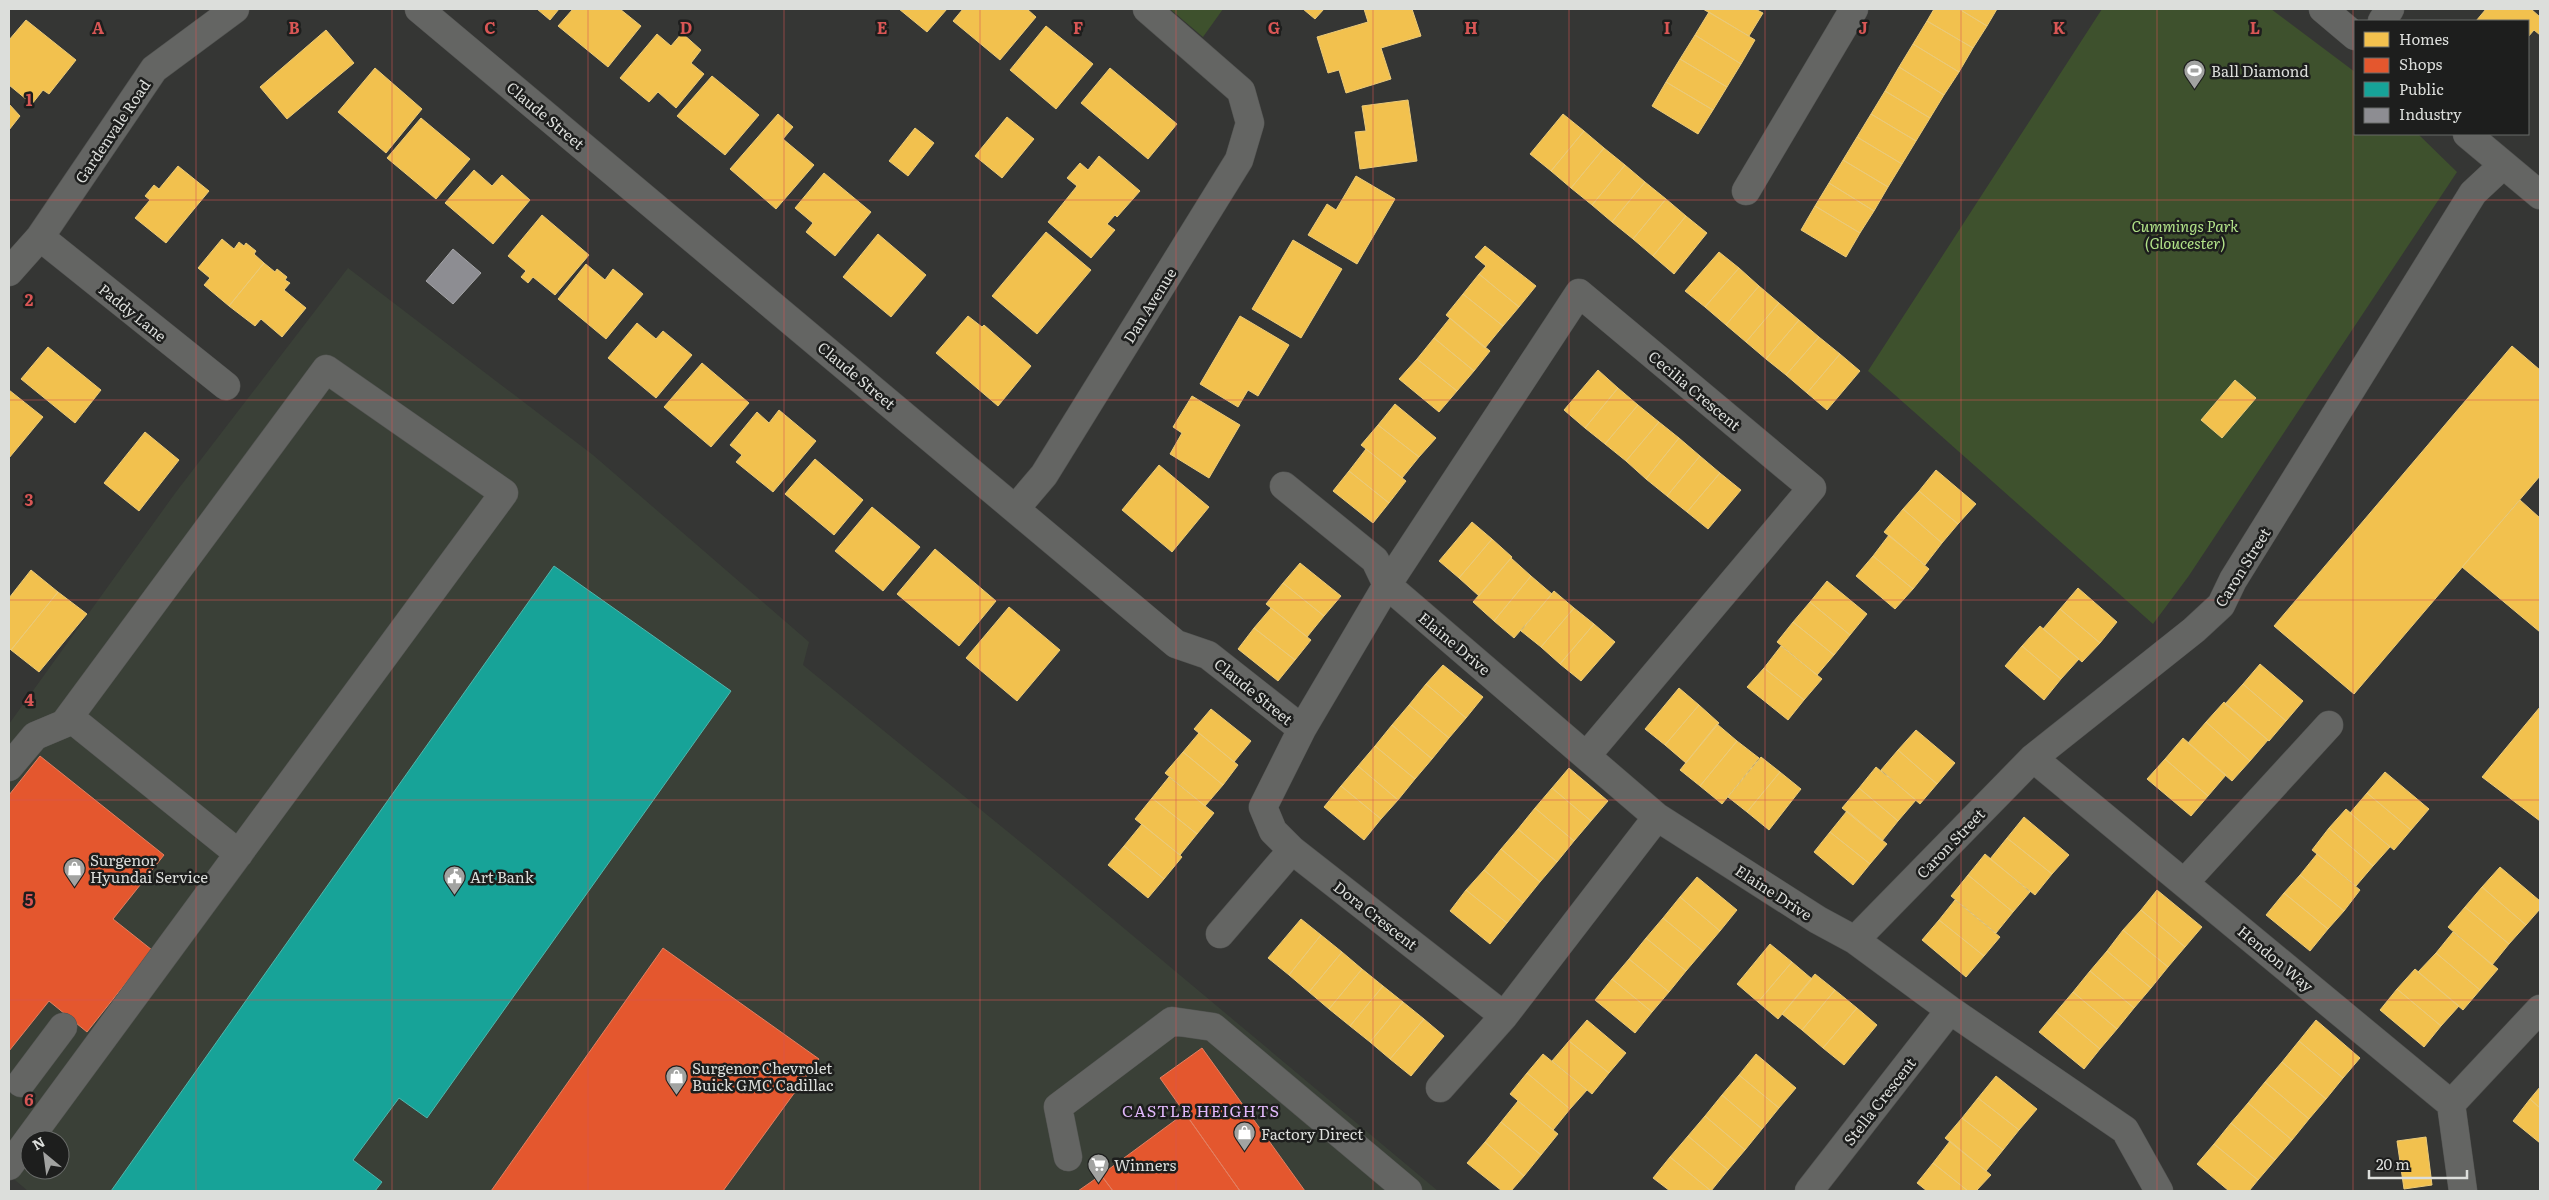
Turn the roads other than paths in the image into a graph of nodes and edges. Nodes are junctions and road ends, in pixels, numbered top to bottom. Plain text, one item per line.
1 (235, 9) edge
2 (419, 9) edge
3 (1147, 9) edge
4 (1854, 9) edge
5 (2323, 9) edge
6 (2390, 9) edge
7 (2383, 20) edge
8 (2354, 35) edge
9 (2468, 135) edge
10 (2503, 165) junction
11 (1746, 191) dead end
12 (2540, 195) edge
13 (40, 237) junction
14 (9, 272) edge
15 (226, 386) dead end
16 (1284, 486) dead end
17 (1016, 508) junction
18 (1387, 585) junction
19 (66, 721) junction
20 (2330, 725) dead end
21 (1302, 729) junction
22 (1587, 754) junction
23 (2033, 758) junction
24 (9, 767) edge
25 (1657, 817) junction
26 (1292, 850) junction
27 (238, 854) junction
28 (2185, 882) junction
29 (1220, 934) dead end
30 (1855, 940) junction
31 (2540, 1009) edge
32 (1950, 1010) junction
33 (1504, 1016) junction
34 (64, 1027) dead end
35 (15, 1078) edge
36 (1440, 1088) dead end
37 (2451, 1104) junction
38 (52, 1106) junction
39 (1068, 1157) dead end
40 (9, 1166) edge
41 (1408, 1191) edge
42 (1809, 1191) edge
43 (2159, 1191) edge
44 (2463, 1191) edge

1 - 13 street, Gardenvale Road
2 - 17 street, Claude Street
3 - 17 street, Dan Avenue
4 - 11 street
5 - 8 street
6 - 7 street
9 - 10 street
10 - 12 street
10 - 23 street, Caron Street
13 - 14 street, Gardenvale Road
13 - 15 street, Paddy Lane
16 - 18 street
17 - 21 street, Claude Street
18 - 21 street, Dora Crescent
18 - 22 street, Elaine Drive
18 - 22 street, Cecilia Crescent
19 - 24 street
19 - 27 street
19 - 27 street
20 - 28 street
21 - 26 street, Dora Crescent
22 - 25 street, Elaine Drive
23 - 28 street, Hendon Way
23 - 30 street, Caron Street
25 - 30 street, Elaine Drive
25 - 33 street
26 - 29 street
26 - 33 street, Dora Crescent
27 - 38 street
28 - 37 street, Hendon Way
30 - 32 street, Elaine Drive
31 - 37 street
32 - 42 street, Stella Crescent
32 - 43 street, Elaine Drive
33 - 36 street
34 - 35 street
35 - 38 street
37 - 44 street
38 - 40 street
39 - 41 street

